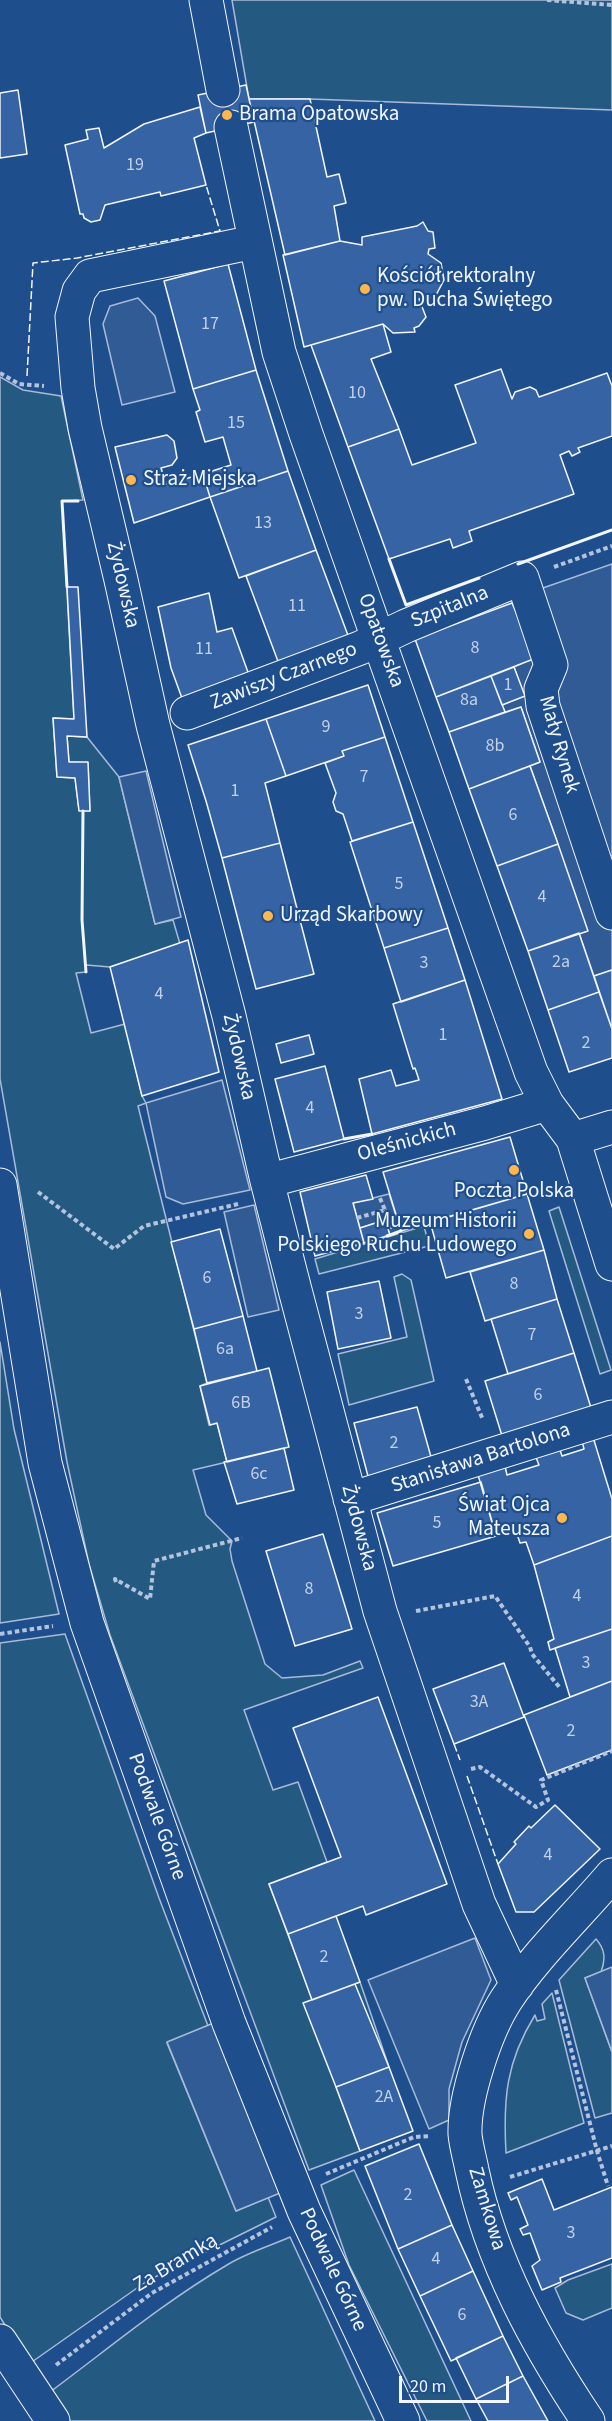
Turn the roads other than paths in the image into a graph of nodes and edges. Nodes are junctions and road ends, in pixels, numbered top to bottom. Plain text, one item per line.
1 (206, 0) edge
2 (223, 90) dead end
3 (231, 127) dead end
4 (254, 242) junction
5 (522, 578) joint
6 (380, 640) junction
7 (188, 713) dead end
8 (612, 913) edge
9 (547, 1104) junction
10 (612, 1127) edge
11 (573, 1139) junction
12 (0, 1185) edge
13 (269, 1189) junction
14 (612, 1264) edge
15 (612, 1417) edge
16 (350, 1499) junction
17 (612, 1875) edge
18 (517, 1985) junction
19 (0, 2341) edge
20 (53, 2421) edge
21 (403, 2421) edge
22 (588, 2421) edge

1 - 2 street
3 - 4 street, Opatowska
4 - 6 street, Opatowska
4 - 13 street, Żydowska
5 - 6 street, Szpitalna
5 - 8 street, Mały Rynek
6 - 7 street, Zawiszy Czarnego
6 - 9 street, Opatowska
9 - 11 street, Opatowska
9 - 13 street, Oleśnickich
10 - 11 street
11 - 14 street, Opatowska
12 - 21 street, Podwale Górne
13 - 16 street, Żydowska
15 - 16 street, Stanisława Bartolona
16 - 18 street, Żydowska
17 - 18 street, Zamkowa
18 - 22 street, Zamkowa
19 - 20 street

